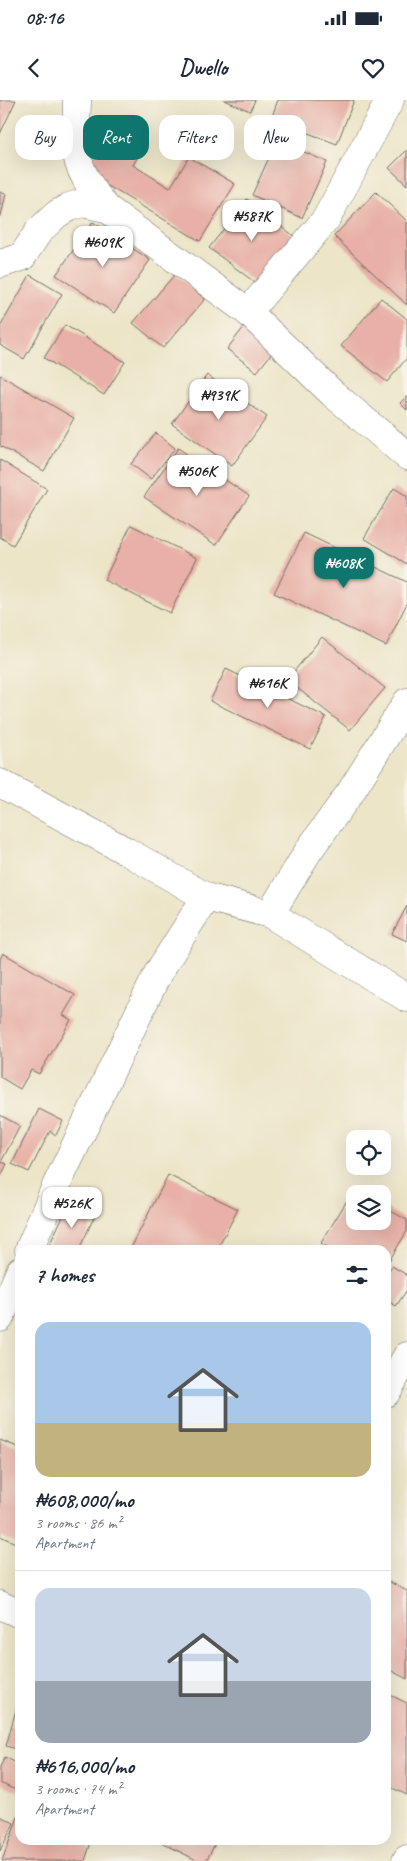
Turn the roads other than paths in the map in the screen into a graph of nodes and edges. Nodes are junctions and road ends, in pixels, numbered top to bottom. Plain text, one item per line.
1 (77, 100) edge
2 (390, 100) edge
3 (93, 200) junction
4 (0, 264) edge
5 (248, 312) junction
6 (407, 456) edge
7 (407, 702) edge
8 (0, 784) edge
9 (206, 898) junction
10 (270, 914) junction
11 (407, 998) edge
12 (31, 1245) edge
13 (15, 1283) edge
14 (0, 1318) edge
15 (407, 1356) edge
16 (391, 1384) edge
17 (0, 1605) edge
18 (15, 1612) edge

1 - 3 street
2 - 5 street
3 - 4 street
3 - 5 street
5 - 6 street
7 - 10 street
8 - 9 street
9 - 10 street
9 - 12 street
10 - 11 street
13 - 14 street
15 - 16 street
17 - 18 street

